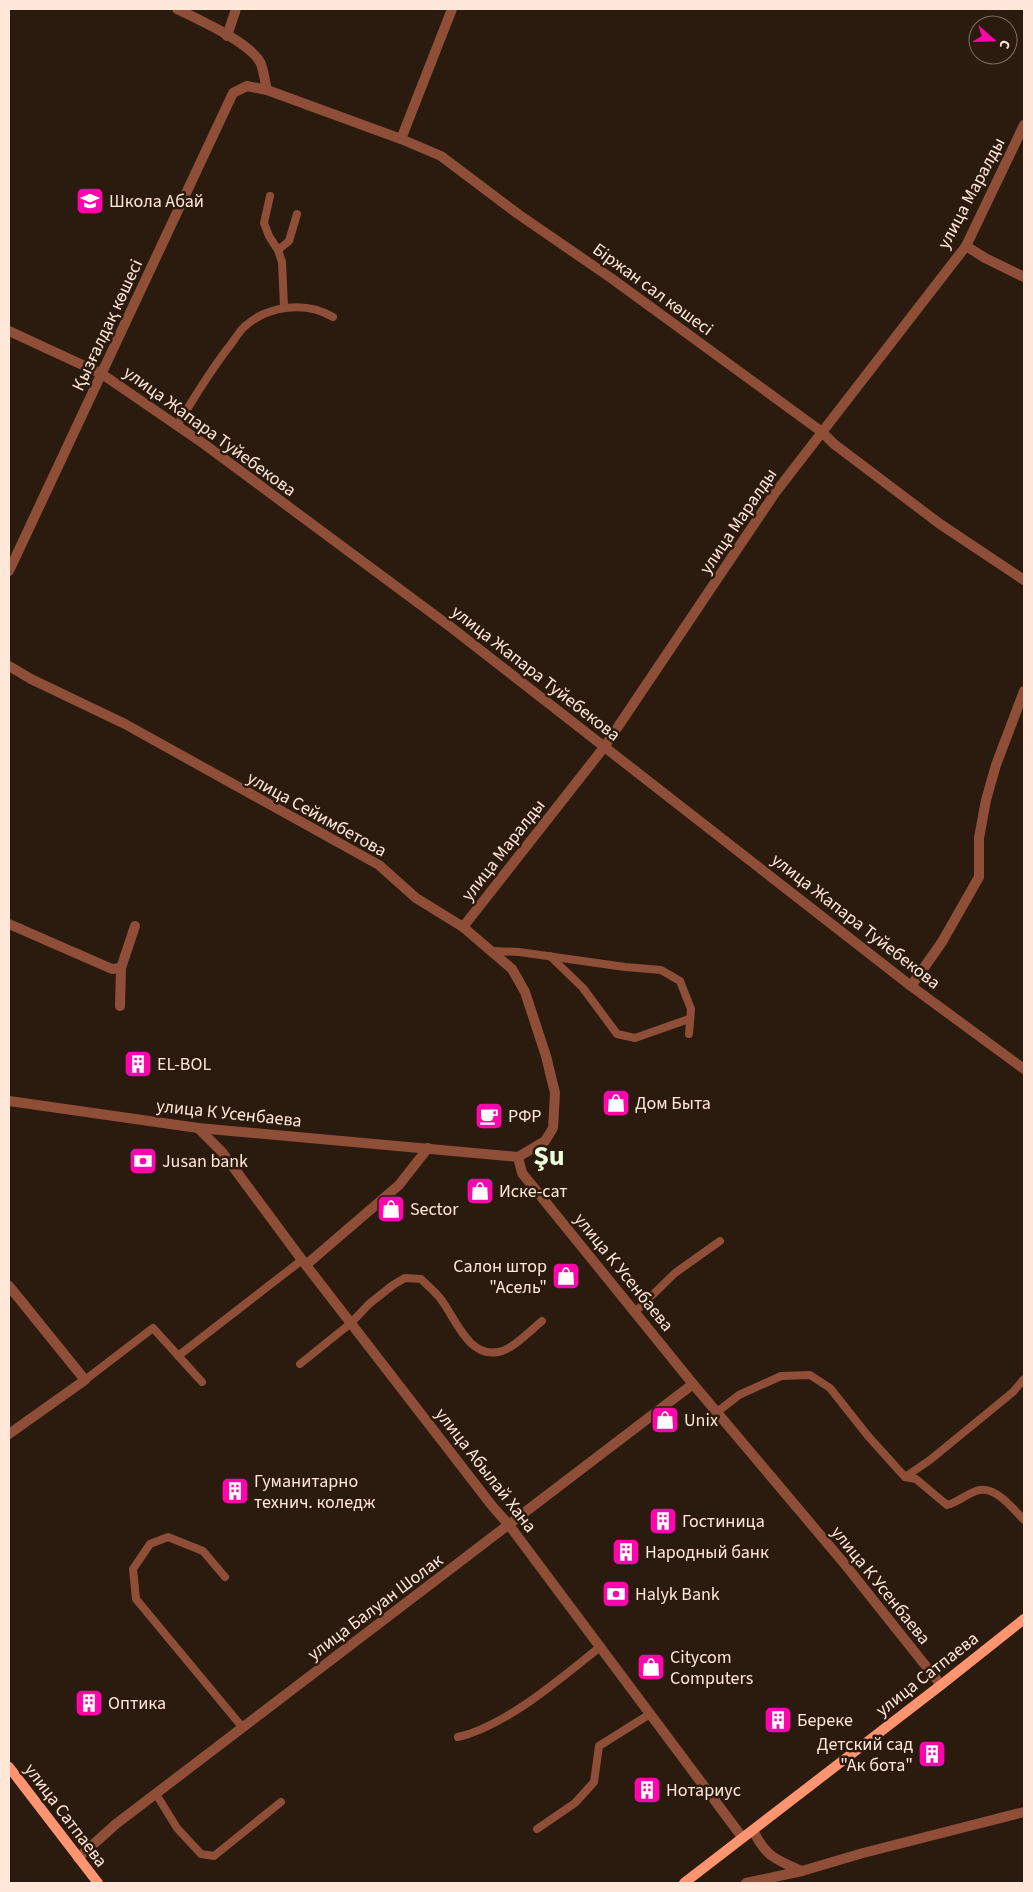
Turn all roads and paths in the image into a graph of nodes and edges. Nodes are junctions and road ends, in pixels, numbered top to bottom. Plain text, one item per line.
1 (177, 9) edge
2 (236, 9) edge
3 (452, 9) edge
4 (227, 36) junction
5 (267, 90) junction
6 (233, 93) joint
7 (1024, 125) edge
8 (402, 139) junction
9 (270, 196) dead end
10 (298, 214) dead end
11 (966, 246) junction
12 (278, 250) junction
13 (1024, 277) edge
14 (284, 307) junction
15 (333, 317) dead end
16 (9, 331) edge
17 (102, 374) junction
18 (177, 426) junction
19 (822, 432) junction
20 (9, 571) edge
21 (1024, 580) edge
22 (9, 666) edge
23 (1024, 691) edge
24 (605, 746) junction
25 (9, 924) edge
26 (135, 926) dead end
27 (463, 927) junction
28 (492, 951) junction
29 (550, 956) junction
30 (121, 968) junction
31 (911, 986) junction
32 (120, 1006) dead end
33 (689, 1019) junction
34 (689, 1034) dead end
35 (1024, 1069) edge
36 (9, 1101) edge
37 (198, 1128) junction
38 (428, 1148) junction
39 (518, 1156) junction
40 (720, 1241) dead end
41 (304, 1262) junction
42 (9, 1286) edge
43 (635, 1312) junction
44 (542, 1321) dead end
45 (351, 1323) junction
46 (178, 1356) junction
47 (300, 1364) dead end
48 (1024, 1379) edge
49 (85, 1380) junction
50 (202, 1382) dead end
51 (693, 1384) junction
52 (716, 1412) junction
53 (9, 1434) edge
54 (905, 1477) junction
55 (1024, 1520) edge
56 (509, 1525) junction
57 (225, 1577) dead end
58 (1024, 1619) edge
59 (600, 1647) junction
60 (941, 1685) junction
61 (650, 1714) junction
62 (243, 1728) junction
63 (458, 1737) dead end
64 (9, 1767) edge
65 (156, 1794) junction
66 (281, 1802) dead end
67 (1024, 1812) edge
68 (537, 1829) dead end
69 (753, 1830) junction
70 (742, 1837) junction
71 (78, 1858) junction
72 (802, 1872) junction
73 (98, 1883) edge
74 (684, 1883) edge
75 (746, 1883) edge

1 - 4 street
2 - 4 street
3 - 8 street
4 - 5 street
5 - 6 street, Біржан сал көшесі
5 - 8 street, Біржан сал көшесі
6 - 17 street, Қызғалдақ көшесі
7 - 11 street, улица Маралды
8 - 19 street, Біржан сал көшесі
9 - 12 lane
10 - 12 lane
11 - 13 street
11 - 19 street, улица Маралды
12 - 14 lane
14 - 15 lane
14 - 18 lane
16 - 17 street, улица Жапара Туйебекова
17 - 18 street, улица Жапара Туйебекова
17 - 20 street, Қызғалдақ көшесі
18 - 24 street, улица Жапара Туйебекова
19 - 21 street, Біржан сал көшесі
19 - 24 street, улица Маралды
22 - 27 street, улица Сейимбетова
23 - 31 street
24 - 27 street, улица Маралды
24 - 31 street, улица Жапара Туйебекова
25 - 30 street
26 - 30 street
27 - 28 street, улица Сейимбетова
28 - 29 lane
28 - 39 street, улица Сейимбетова
29 - 33 lane
29 - 33 lane
30 - 32 street
31 - 35 street, улица Жапара Туйебекова
33 - 34 lane
36 - 37 street, улица К Усенбаева
37 - 38 street, улица К Усенбаева
37 - 41 street, улица Абылай Хана
38 - 39 street, улица К Усенбаева
38 - 41 street
39 - 43 street, улица К Усенбаева
40 - 43 lane
41 - 45 street, улица Абылай Хана
41 - 46 lane
42 - 49 street
43 - 51 street, улица К Усенбаева
44 - 45 lane
45 - 47 lane
45 - 56 street, улица Абылай Хана
46 - 49 lane
46 - 50 lane
48 - 54 lane
49 - 53 street
51 - 52 street, улица К Усенбаева
51 - 56 street, улица Балуан Шолак
52 - 54 lane
52 - 60 street, улица К Усенбаева
54 - 55 lane
56 - 59 street, улица Абылай Хана
56 - 62 street, улица Балуан Шолак
57 - 62 lane
58 - 60 street, улица Сатпаева
59 - 61 street, улица Абылай Хана
59 - 63 lane
60 - 69 street, улица Сатпаева
61 - 68 lane
61 - 70 street, улица Абылай Хана
62 - 65 street, улица Балуан Шолак
64 - 71 street, улица Сатпаева
65 - 66 lane
65 - 71 street, улица Балуан Шолак
67 - 72 street
69 - 70 street, улица Сатпаева
69 - 72 street
70 - 74 street, улица Сатпаева
71 - 73 street, улица Сатпаева
72 - 75 street

